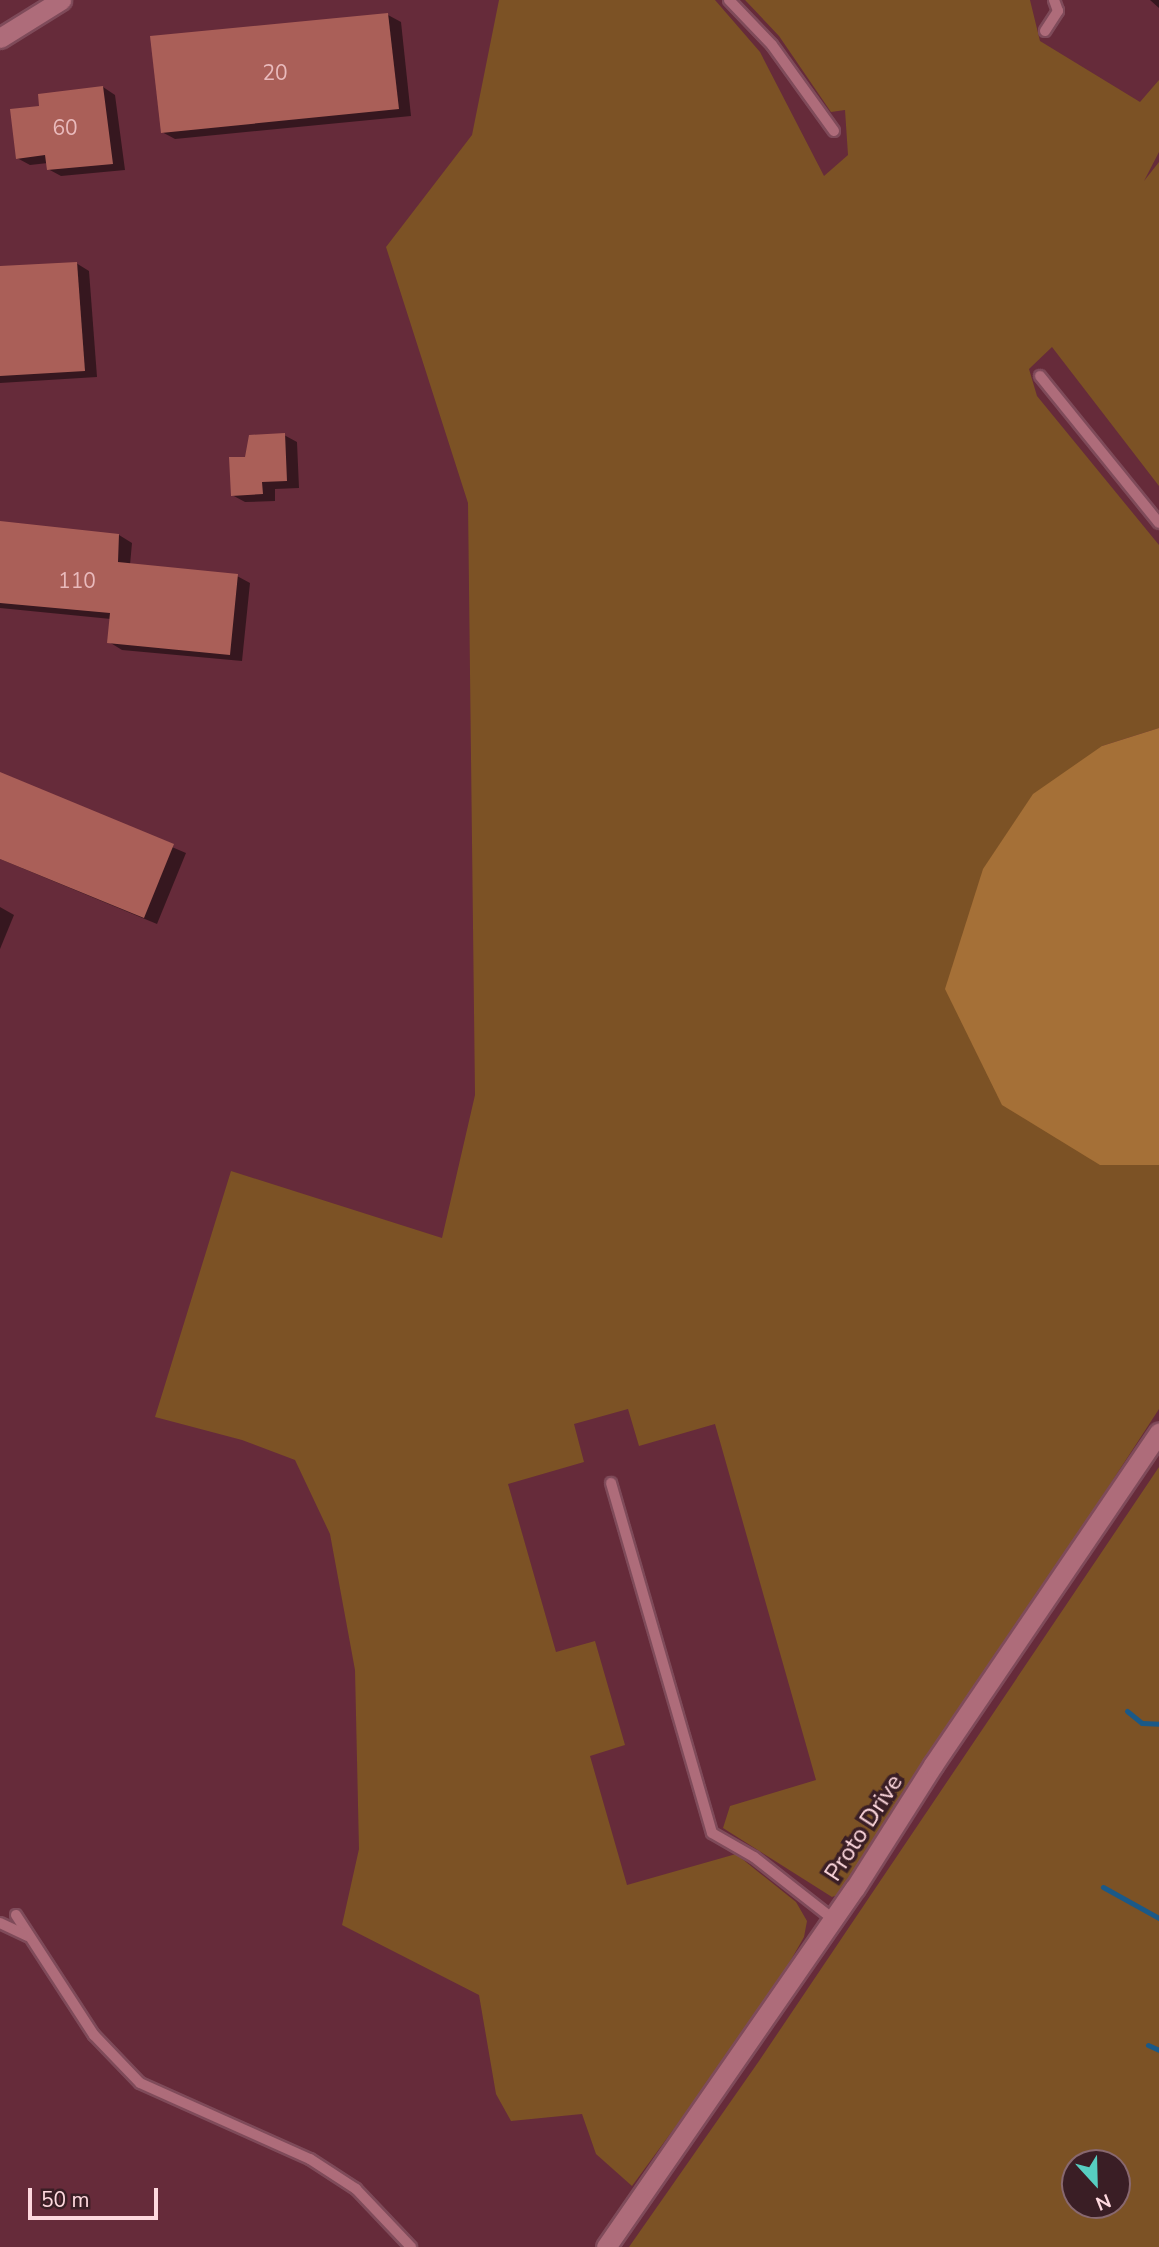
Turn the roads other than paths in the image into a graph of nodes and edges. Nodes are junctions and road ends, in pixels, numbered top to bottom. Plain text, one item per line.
1 (61, 0) edge
2 (729, 0) edge
3 (1054, 0) edge
4 (1045, 32) dead end
5 (0, 38) edge
6 (834, 131) dead end
7 (1040, 376) dead end
8 (1159, 523) edge
9 (1159, 1433) edge
10 (611, 1483) dead end
11 (16, 1915) dead end
12 (833, 1919) junction
13 (0, 1923) edge
14 (36, 1942) junction
15 (411, 2247) edge
16 (606, 2247) edge

1 - 5 street
2 - 6 lane
3 - 4 lane
7 - 8 lane
9 - 12 street, Proto Drive
10 - 12 lane
11 - 14 lane
12 - 16 street, Proto Drive
13 - 14 lane
14 - 15 lane

